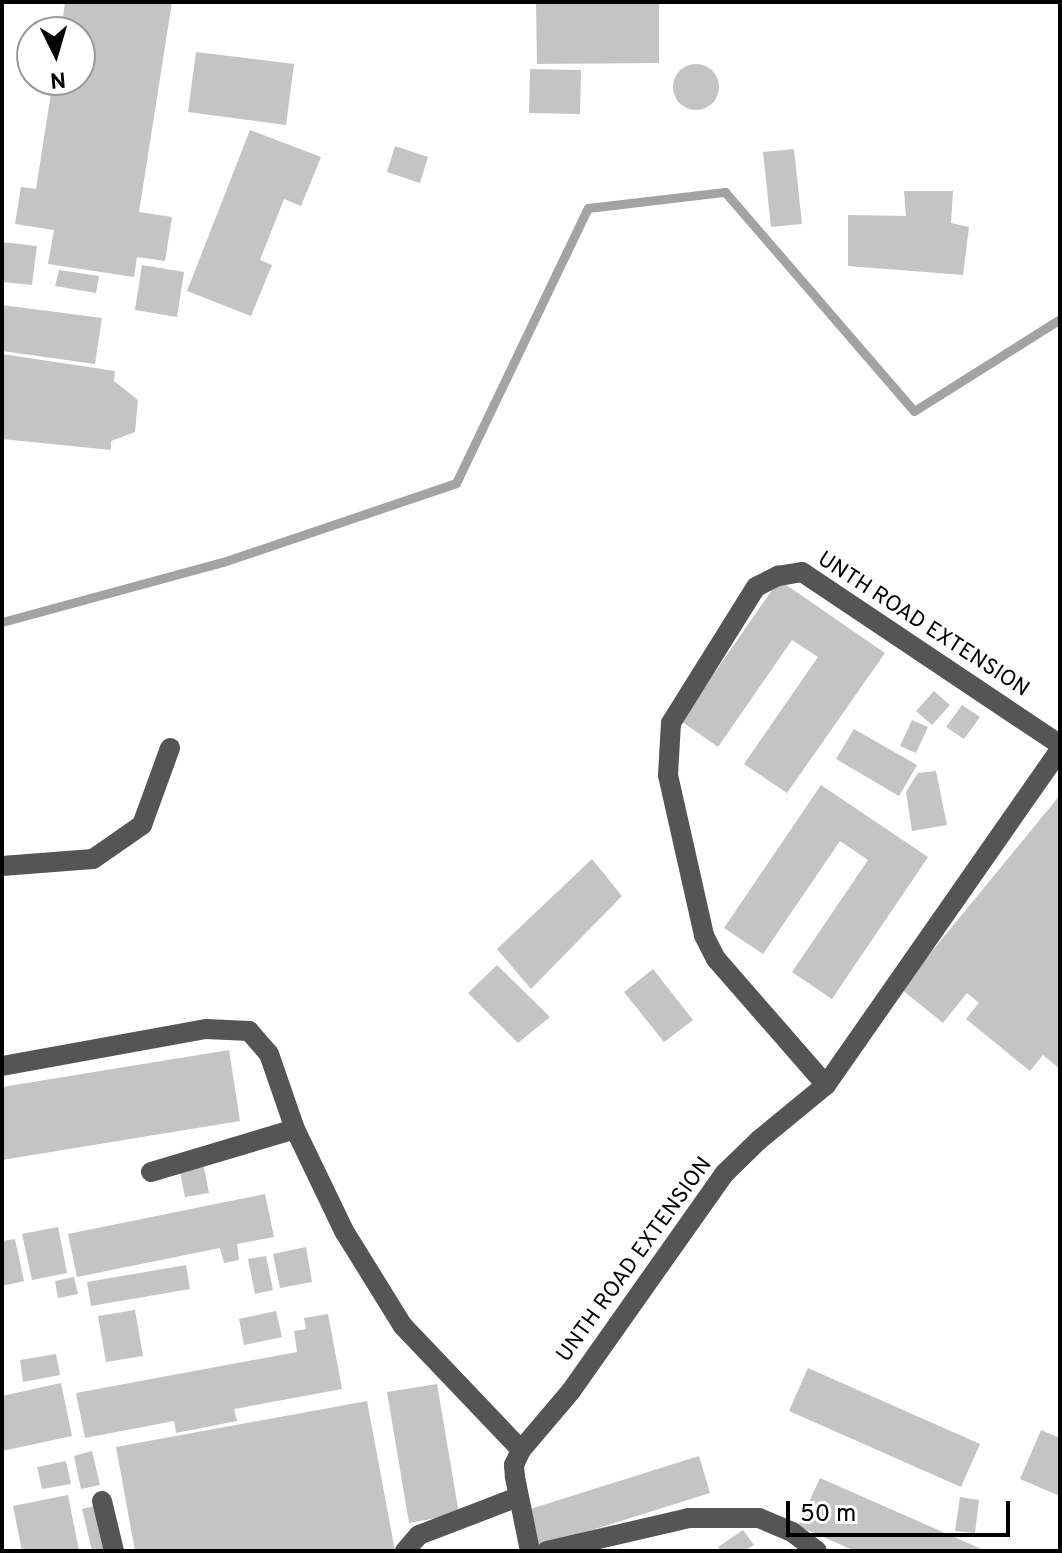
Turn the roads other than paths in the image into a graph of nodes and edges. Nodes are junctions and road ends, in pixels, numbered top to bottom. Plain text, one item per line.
1 (170, 748) dead end
2 (1060, 748) edge
3 (2, 866) edge
4 (2, 1066) edge
5 (826, 1085) junction
6 (295, 1129) junction
7 (151, 1172) dead end
8 (521, 1450) junction
9 (518, 1497) junction
10 (102, 1501) dead end
11 (114, 1551) edge
12 (405, 1551) edge
13 (530, 1551) edge
14 (547, 1551) edge
15 (817, 1551) edge

1 - 3 street
2 - 5 street
2 - 5 street, UNTH ROAD EXTENSION
4 - 6 street
5 - 8 street, UNTH ROAD EXTENSION
6 - 7 street
6 - 8 street
8 - 9 street
9 - 12 street
9 - 13 street
10 - 11 street
14 - 15 street

